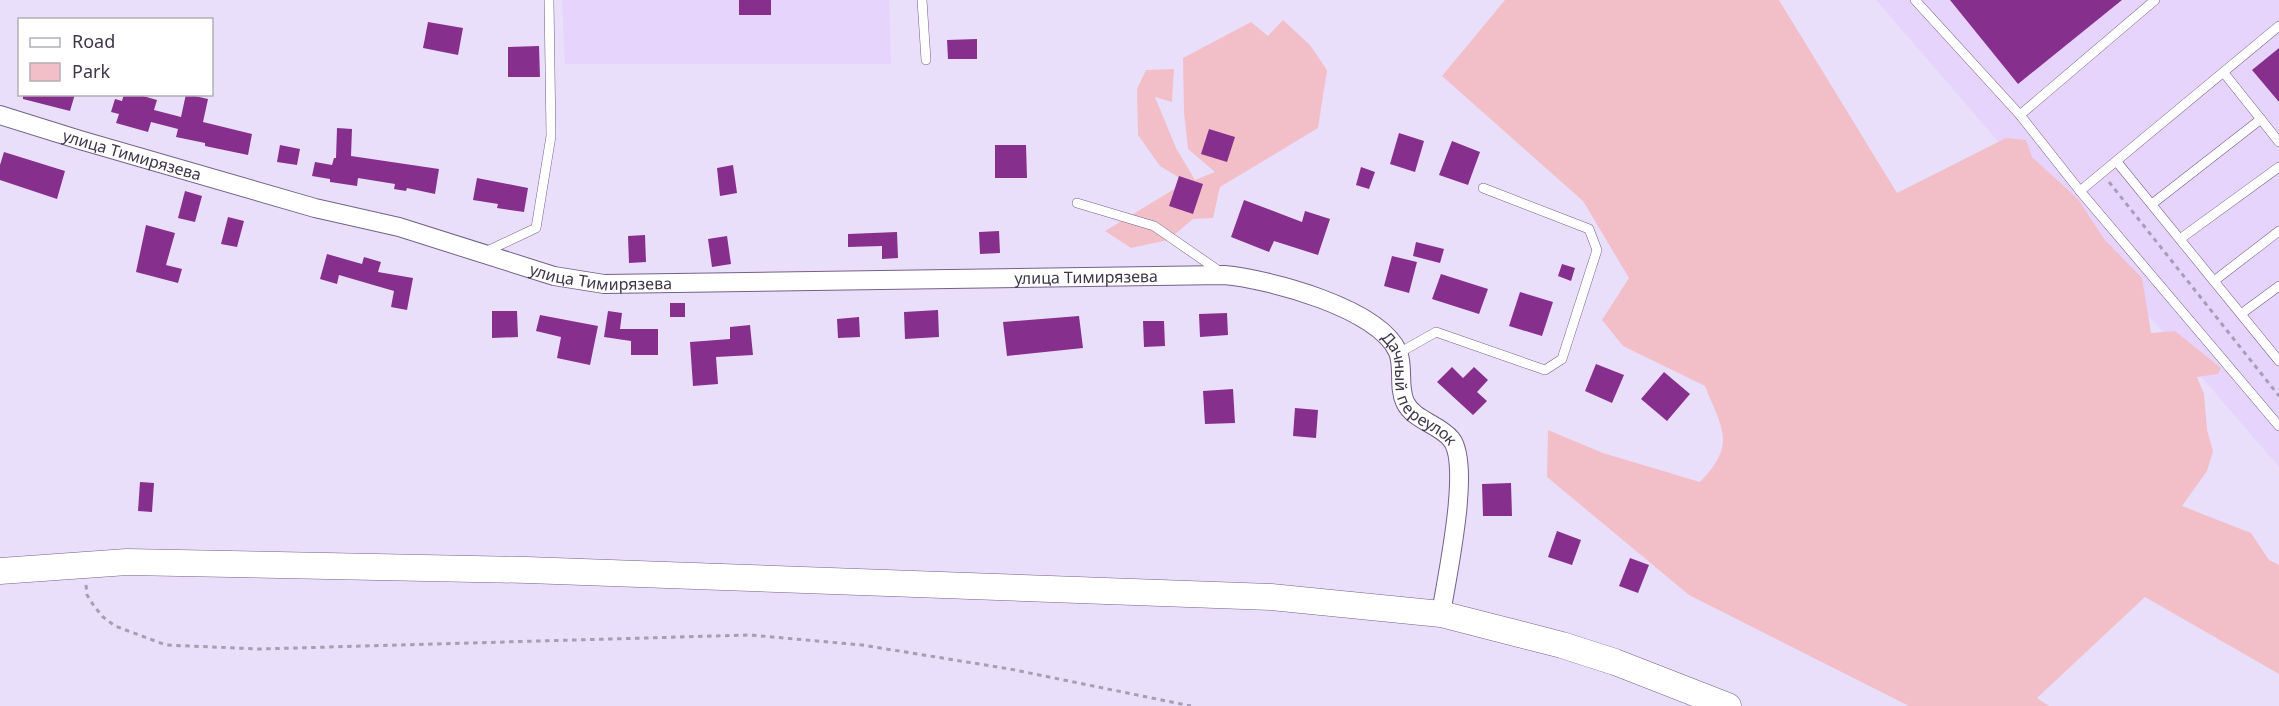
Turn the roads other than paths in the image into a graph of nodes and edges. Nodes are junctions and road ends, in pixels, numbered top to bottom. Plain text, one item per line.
1 (549, 0) edge
2 (922, 0) edge
3 (1915, 0) edge
4 (2155, 0) edge
5 (2279, 26) edge
6 (926, 60) dead end
7 (2224, 73) junction
8 (0, 115) edge
9 (2020, 115) junction
10 (2261, 119) junction
11 (2279, 142) edge
12 (2117, 162) junction
13 (2279, 167) edge
14 (1484, 188) dead end
15 (2080, 191) junction
16 (1077, 203) dead end
17 (2152, 204) junction
18 (2279, 231) edge
19 (2180, 239) junction
20 (481, 254) junction
21 (1224, 275) junction
22 (2214, 281) junction
23 (2279, 286) edge
24 (2241, 314) junction
25 (1399, 353) junction
26 (2278, 359) edge
27 (2277, 420) edge
28 (0, 571) edge
29 (1441, 614) junction
30 (1728, 706) edge

1 - 20 lane
2 - 6 lane
3 - 9 lane
4 - 9 lane
5 - 7 lane
7 - 10 lane
7 - 12 lane
8 - 20 street, улица Тимирязева
9 - 15 lane
10 - 11 lane
10 - 17 lane
12 - 15 lane
12 - 17 lane
13 - 19 lane
14 - 25 lane
15 - 27 lane
16 - 21 lane
17 - 19 lane
18 - 22 lane
19 - 22 lane
20 - 21 street, улица Тимирязева
21 - 25 street, Дачный переулок
22 - 24 lane
23 - 24 lane
24 - 26 lane
25 - 29 street, Дачный переулок
28 - 29 main road
29 - 30 main road

